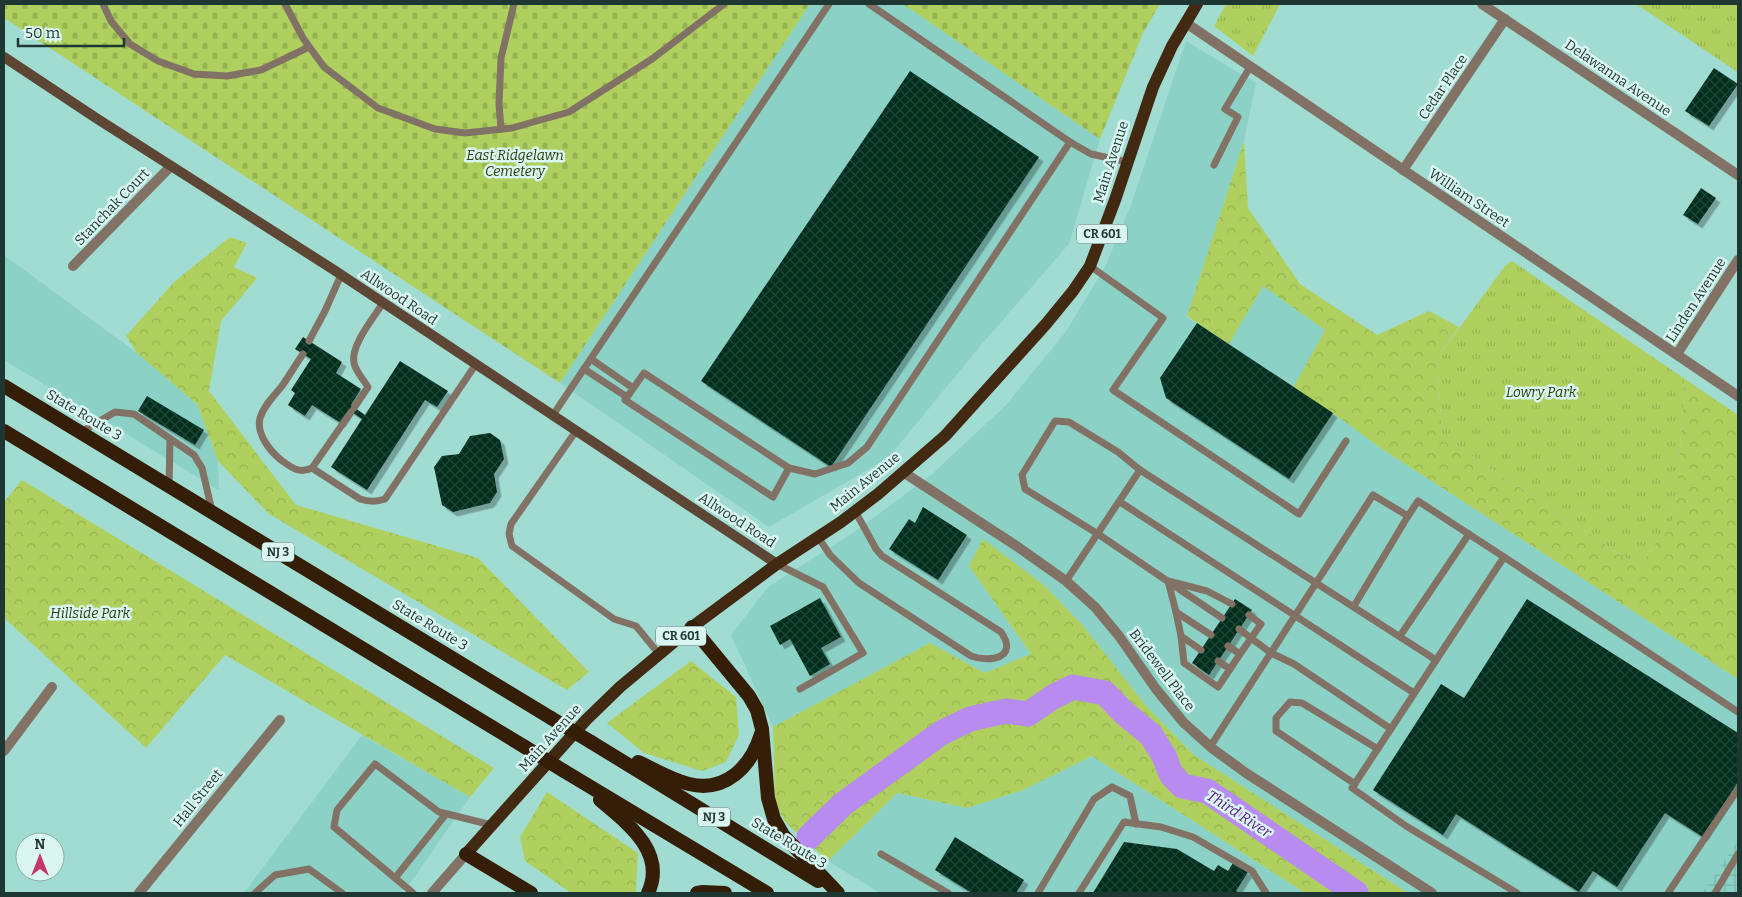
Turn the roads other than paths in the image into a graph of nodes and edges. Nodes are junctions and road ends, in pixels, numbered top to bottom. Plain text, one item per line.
1 (103, 4) edge
2 (285, 4) edge
3 (514, 4) edge
4 (724, 4) edge
5 (829, 4) edge
6 (869, 4) edge
7 (1197, 4) edge
8 (1482, 4) edge
9 (1505, 19) junction
10 (1186, 24) junction
11 (309, 47) junction
12 (4, 57) edge
13 (1250, 67) junction
14 (501, 129) junction
15 (1070, 142) junction
16 (1127, 162) junction
17 (1214, 165) dead end
18 (171, 166) junction
19 (1404, 170) junction
20 (1738, 175) edge
21 (1738, 260) edge
22 (73, 266) dead end
23 (1090, 266) junction
24 (341, 275) junction
25 (383, 303) junction
26 (309, 341) dead end
27 (303, 354) dead end
28 (1676, 354) junction
29 (590, 359) junction
30 (476, 364) junction
31 (584, 369) junction
32 (4, 386) edge
33 (633, 388) junction
34 (1738, 396) edge
35 (627, 397) junction
36 (553, 415) junction
37 (4, 431) edge
38 (576, 431) junction
39 (81, 432) junction
40 (170, 439) junction
41 (1346, 441) dead end
42 (312, 468) junction
43 (789, 468) junction
44 (1140, 470) junction
45 (903, 472) junction
46 (169, 486) junction
47 (1120, 502) junction
48 (855, 511) junction
49 (212, 512) junction
50 (1408, 516) junction
51 (1098, 534) junction
52 (1469, 534) junction
53 (818, 537) junction
54 (1504, 557) junction
55 (777, 564) junction
56 (1066, 581) junction
57 (1168, 581) junction
58 (1316, 582) junction
59 (1232, 604) dead end
60 (1354, 606) junction
61 (1176, 612) junction
62 (1249, 615) dead end
63 (1295, 615) junction
64 (1222, 618) dead end
65 (692, 627) junction
66 (1239, 629) dead end
67 (1211, 635) dead end
68 (1181, 636) junction
69 (1400, 636) junction
70 (1251, 638) junction
71 (1228, 646) dead end
72 (1200, 650) dead end
73 (658, 654) junction
74 (1240, 654) junction
75 (1271, 654) junction
76 (1436, 660) junction
77 (1218, 661) dead end
78 (1230, 669) junction
79 (52, 688) dead end
80 (800, 689) dead end
81 (1414, 693) junction
82 (1738, 712) edge
83 (280, 720) dead end
84 (762, 729) junction
85 (1391, 729) junction
86 (590, 742) junction
87 (1210, 747) junction
88 (1378, 749) junction
89 (4, 751) edge
90 (564, 771) junction
91 (1355, 784) junction
92 (1738, 789) edge
93 (446, 814) junction
94 (1136, 824) junction
95 (492, 825) junction
96 (466, 854) junction
97 (881, 854) dead end
98 (1738, 854) edge
99 (395, 878) junction
100 (139, 893) edge
101 (255, 893) edge
102 (342, 893) edge
103 (413, 893) edge
104 (432, 893) edge
105 (531, 893) edge
106 (648, 893) edge
107 (697, 893) edge
108 (725, 893) edge
109 (767, 893) edge
110 (838, 893) edge
111 (948, 893) edge
112 (1038, 893) edge
113 (1079, 893) edge
114 (1266, 893) edge
115 (1432, 893) edge
116 (1517, 893) edge
117 (1668, 893) edge
118 (1715, 893) edge

1 - 11 lane
2 - 11 lane
3 - 14 lane
4 - 14 lane
5 - 29 lane
6 - 15 lane
7 - 10 main road, Main Avenue / CR 601
8 - 9 street, Delawanna Avenue
9 - 19 street, Cedar Place
9 - 20 street, Delawanna Avenue
10 - 13 street, William Street
10 - 16 main road, Main Avenue / CR 601
11 - 14 lane
12 - 18 main road, Allwood Road
13 - 17 lane
13 - 19 street, William Street
15 - 16 lane
15 - 43 lane
16 - 23 main road, Main Avenue / CR 601
18 - 22 street, Stanchak Court
18 - 24 main road, Allwood Road
19 - 28 street, William Street
21 - 28 street, Linden Avenue
23 - 41 lane
23 - 45 main road, Main Avenue / CR 601
24 - 25 main road, Allwood Road
24 - 26 lane
25 - 30 main road, Allwood Road
25 - 42 lane
27 - 42 lane
28 - 34 street, William Street
29 - 31 lane
29 - 33 lane
30 - 36 main road, Allwood Road
30 - 42 lane
31 - 35 lane
31 - 36 lane
32 - 39 highway, State Route 3 / NJ 3
33 - 35 lane
33 - 43 lane
35 - 43 lane
36 - 38 main road, Allwood Road
37 - 90 highway, bridge
38 - 55 main road, Allwood Road
38 - 73 lane
39 - 40 lane
39 - 46 highway, State Route 3 / NJ 3
40 - 46 lane
40 - 49 lane
44 - 47 lane
44 - 51 lane
44 - 58 lane
45 - 48 main road, Main Avenue / CR 601
45 - 56 street, Bridewell Place
46 - 49 highway, State Route 3 / NJ 3
47 - 51 lane
47 - 63 lane
48 - 53 main road, Main Avenue / CR 601
48 - 53 lane
49 - 86 highway, State Route 3 / NJ 3, bridge
50 - 52 lane
50 - 58 lane
50 - 60 lane
51 - 56 lane
51 - 57 lane
52 - 54 lane
52 - 69 lane
53 - 55 main road, Main Avenue / CR 601
54 - 76 lane
54 - 82 lane
55 - 65 main road, Main Avenue / CR 601
55 - 80 lane
56 - 87 street, Bridewell Place
57 - 59 lane
57 - 61 lane
57 - 64 lane
58 - 60 lane
58 - 63 lane
60 - 69 lane
61 - 67 lane
61 - 68 lane
62 - 70 lane
63 - 75 lane
63 - 81 lane
65 - 73 main road, Main Avenue / CR 601
65 - 84 highway
66 - 70 lane
68 - 72 lane
68 - 78 lane
69 - 76 lane
70 - 74 lane
70 - 75 lane
71 - 74 lane
73 - 95 main road, Main Avenue / CR 601
74 - 78 lane
75 - 85 lane
75 - 87 lane
76 - 81 lane
77 - 78 lane
79 - 89 street
81 - 85 lane
83 - 100 street, Hall Street
84 - 86 highway
84 - 110 highway
85 - 88 lane
86 - 110 highway, State Route 3 / NJ 3
87 - 115 street, Bridewell Place
88 - 91 lane
88 - 91 lane
90 - 106 highway
90 - 109 highway
91 - 116 lane
92 - 117 lane
93 - 95 lane
93 - 99 lane
93 - 99 lane
94 - 112 lane
94 - 113 lane
94 - 114 lane
95 - 96 main road, Main Avenue / CR 601
96 - 104 street, Main Avenue / CR 601
96 - 105 highway
97 - 111 lane
98 - 118 lane
99 - 103 lane
101 - 102 lane
107 - 108 highway

